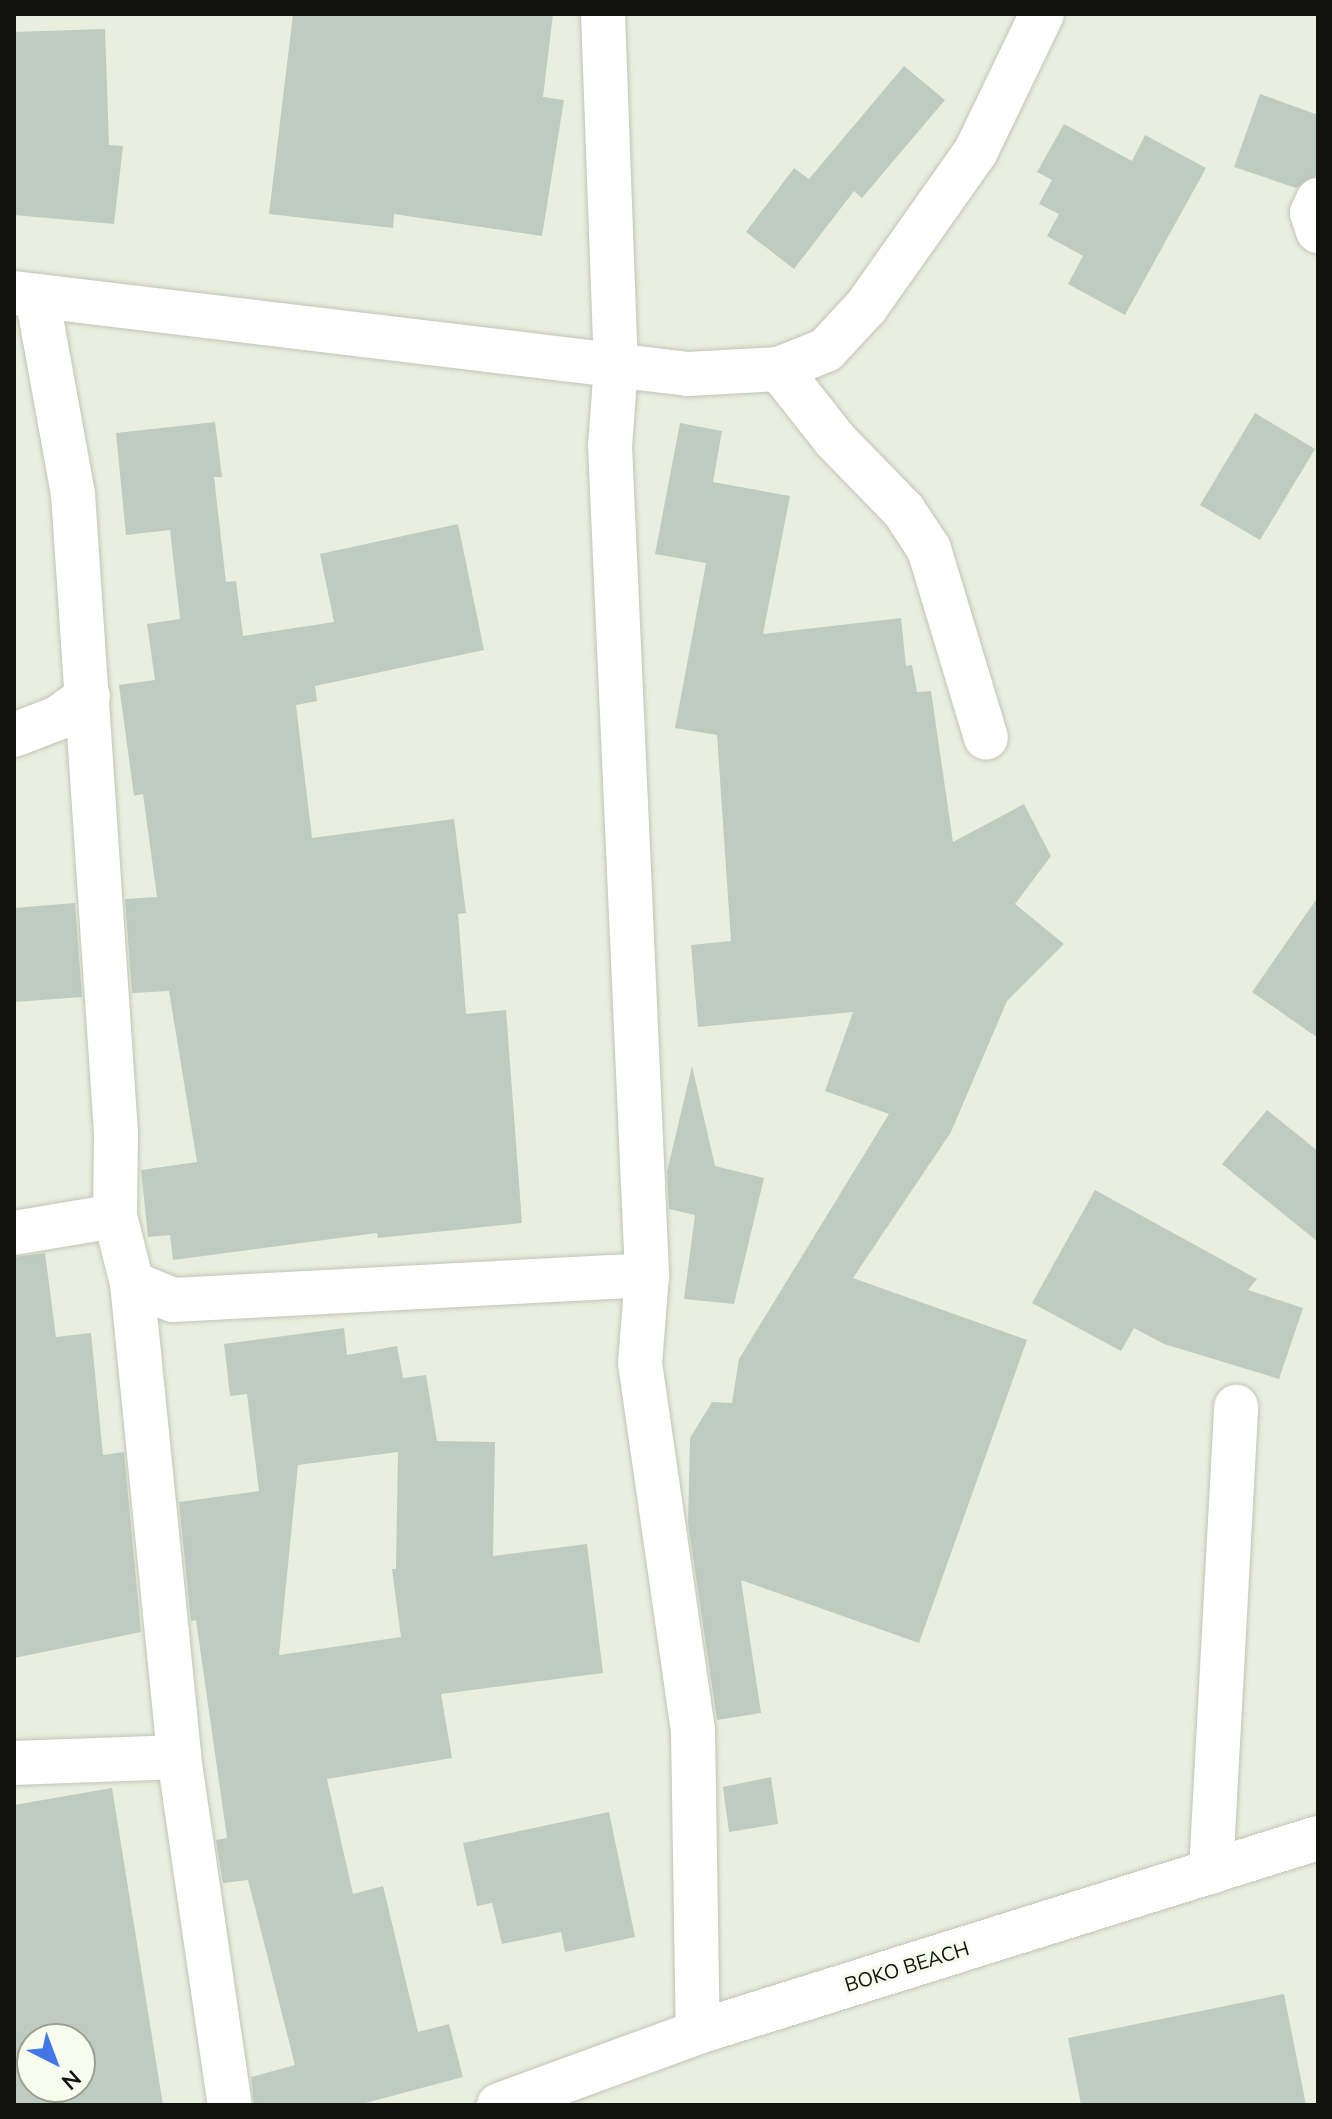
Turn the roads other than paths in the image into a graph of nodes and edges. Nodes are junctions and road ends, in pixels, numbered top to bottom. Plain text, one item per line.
1 (603, 14) edge
2 (1042, 14) edge
3 (1318, 200) edge
4 (1318, 231) edge
5 (26, 295) edge
6 (616, 365) junction
7 (779, 369) junction
8 (88, 696) junction
9 (14, 735) edge
10 (986, 738) dead end
11 (115, 1216) junction
12 (14, 1233) edge
13 (647, 1275) junction
14 (132, 1283) junction
15 (1236, 1407) dead end
16 (179, 1757) junction
17 (14, 1763) edge
18 (1318, 1838) edge
19 (1211, 1872) junction
20 (698, 2032) junction
21 (230, 2105) edge
22 (499, 2105) edge

1 - 6 street
2 - 7 street
3 - 4 street
5 - 6 street
5 - 8 street
6 - 7 street
6 - 13 street
7 - 10 street
8 - 9 street
8 - 11 street
11 - 12 street
11 - 14 street
13 - 14 street
13 - 20 street
14 - 16 street
15 - 19 street
16 - 17 street
16 - 21 street
18 - 19 street, BOKO BEACH
19 - 20 street, BOKO BEACH
20 - 22 street, BOKO BEACH

